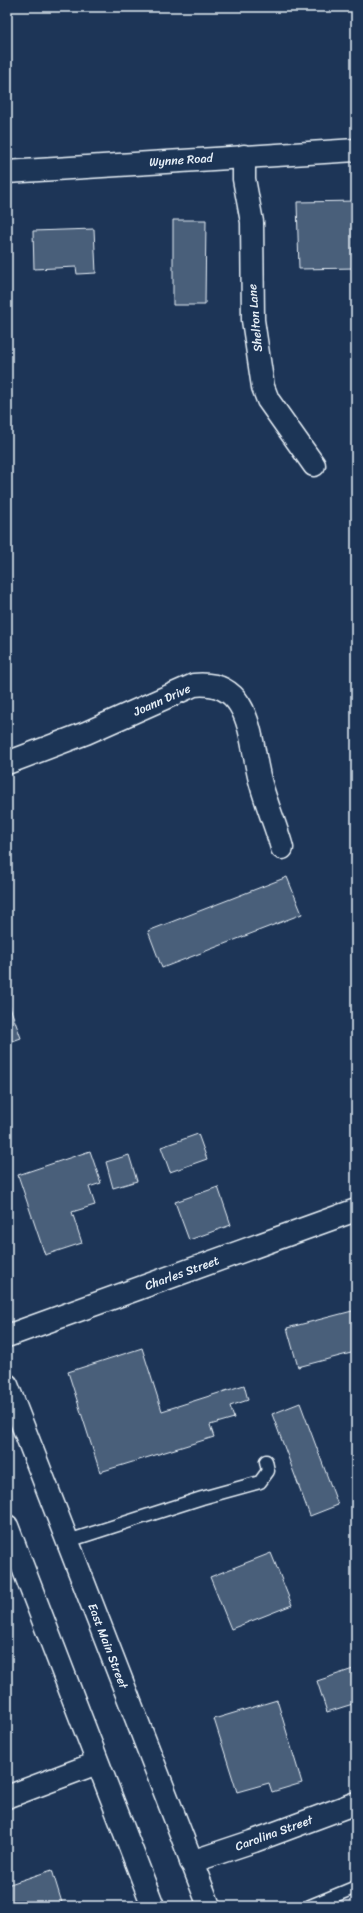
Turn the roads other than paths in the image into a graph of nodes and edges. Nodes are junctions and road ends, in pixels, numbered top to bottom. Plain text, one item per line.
1 (356, 150) edge
2 (244, 156) junction
3 (7, 172) edge
4 (314, 465) dead end
5 (7, 763) edge
6 (282, 848) dead end
7 (356, 1210) edge
8 (7, 1336) edge
9 (7, 1385) edge
10 (266, 1461) dead end
11 (7, 1526) edge
12 (68, 1541) junction
13 (97, 1763) junction
14 (7, 1797) edge
15 (356, 1803) edge
16 (191, 1862) junction
17 (356, 1886) edge
18 (153, 1906) edge
19 (209, 1906) edge
20 (310, 1906) edge

1 - 2 street, Wynne Road
2 - 3 street, Wynne Road
2 - 4 street, Shelton Lane
5 - 6 street, Joann Drive
7 - 8 street, Charles Street
9 - 12 street, East Main Street
10 - 12 lane
11 - 13 street
12 - 16 street, East Main Street
13 - 14 street
13 - 18 street
15 - 16 street, Carolina Street
16 - 19 street, East Main Street
17 - 20 lane

